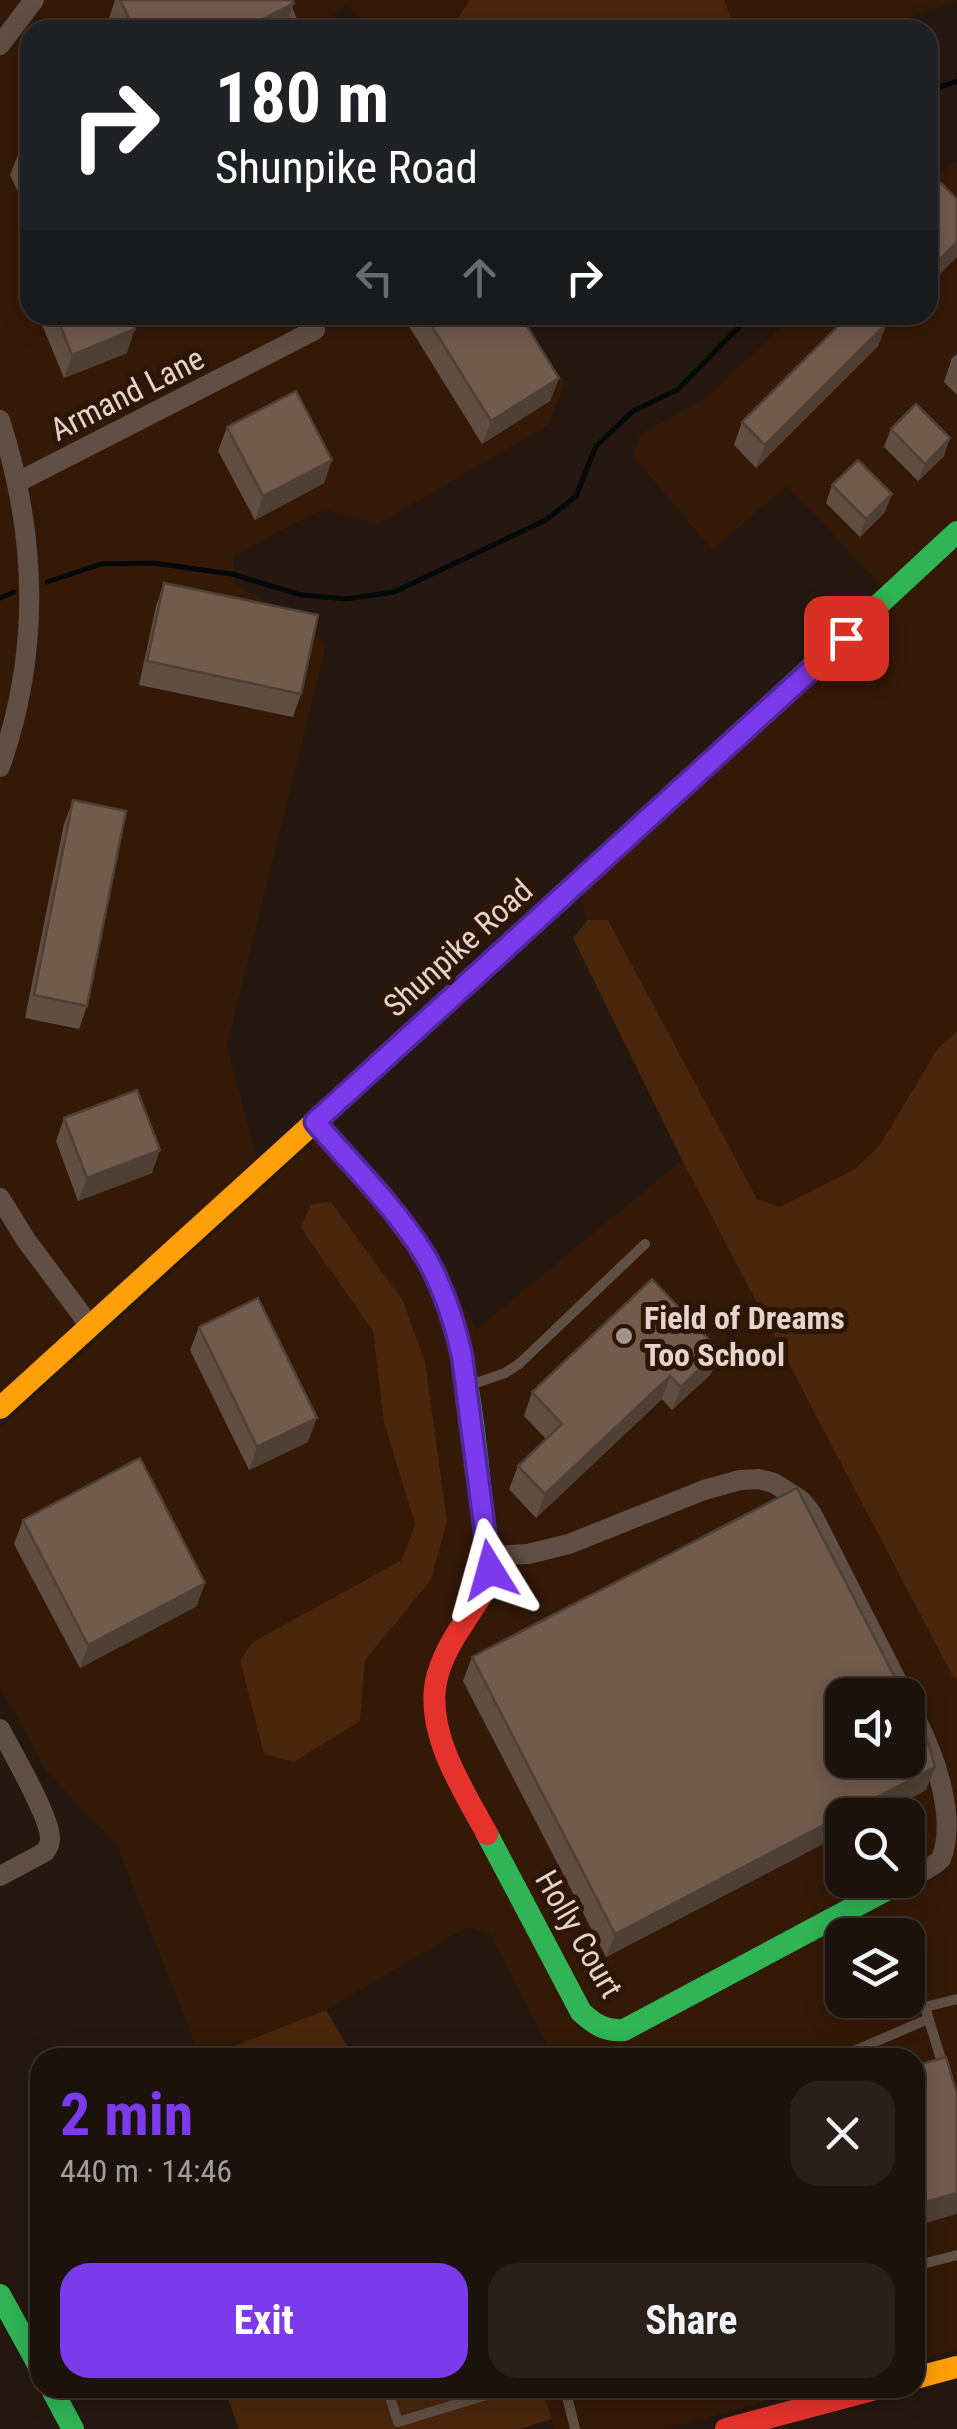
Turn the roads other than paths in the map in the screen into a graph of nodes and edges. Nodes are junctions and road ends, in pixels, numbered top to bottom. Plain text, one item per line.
1 (34, 0) edge
2 (0, 45) edge
3 (315, 330) dead end
4 (0, 420) edge
5 (18, 482) junction
6 (957, 532) edge
7 (0, 766) edge
8 (315, 1122) junction
9 (0, 1198) edge
10 (645, 1244) dead end
11 (90, 1326) junction
12 (467, 1385) junction
13 (0, 1408) edge
14 (488, 1556) junction
15 (895, 1678) edge
16 (0, 1729) edge
17 (925, 1736) edge
18 (925, 1868) edge
19 (0, 1876) edge
20 (872, 1898) edge
21 (957, 2000) edge
22 (928, 2018) junction
23 (860, 2048) edge
24 (946, 2076) edge
25 (957, 2255) edge
26 (925, 2263) edge
27 (0, 2294) edge
28 (30, 2350) edge
29 (957, 2367) edge
30 (925, 2375) edge
31 (56, 2398) edge
32 (390, 2398) edge
33 (476, 2398) edge
34 (567, 2398) edge
35 (842, 2398) edge
36 (73, 2429) edge
37 (575, 2429) edge
38 (726, 2429) edge

1 - 2 street
3 - 5 street, Armand Lane
4 - 5 street
5 - 7 street
6 - 8 street, Shunpike Road
8 - 11 street, Shunpike Road
8 - 12 street, Holly Court
9 - 11 street
10 - 12 lane
11 - 13 street, Shunpike Road
12 - 14 street, Holly Court
14 - 15 street
14 - 20 street, Holly Court
16 - 19 street
17 - 18 street, Holly Court
21 - 22 lane
22 - 23 lane
22 - 24 lane
25 - 26 lane
27 - 28 street
29 - 30 street
31 - 36 street
32 - 33 lane
34 - 37 lane
35 - 38 street

